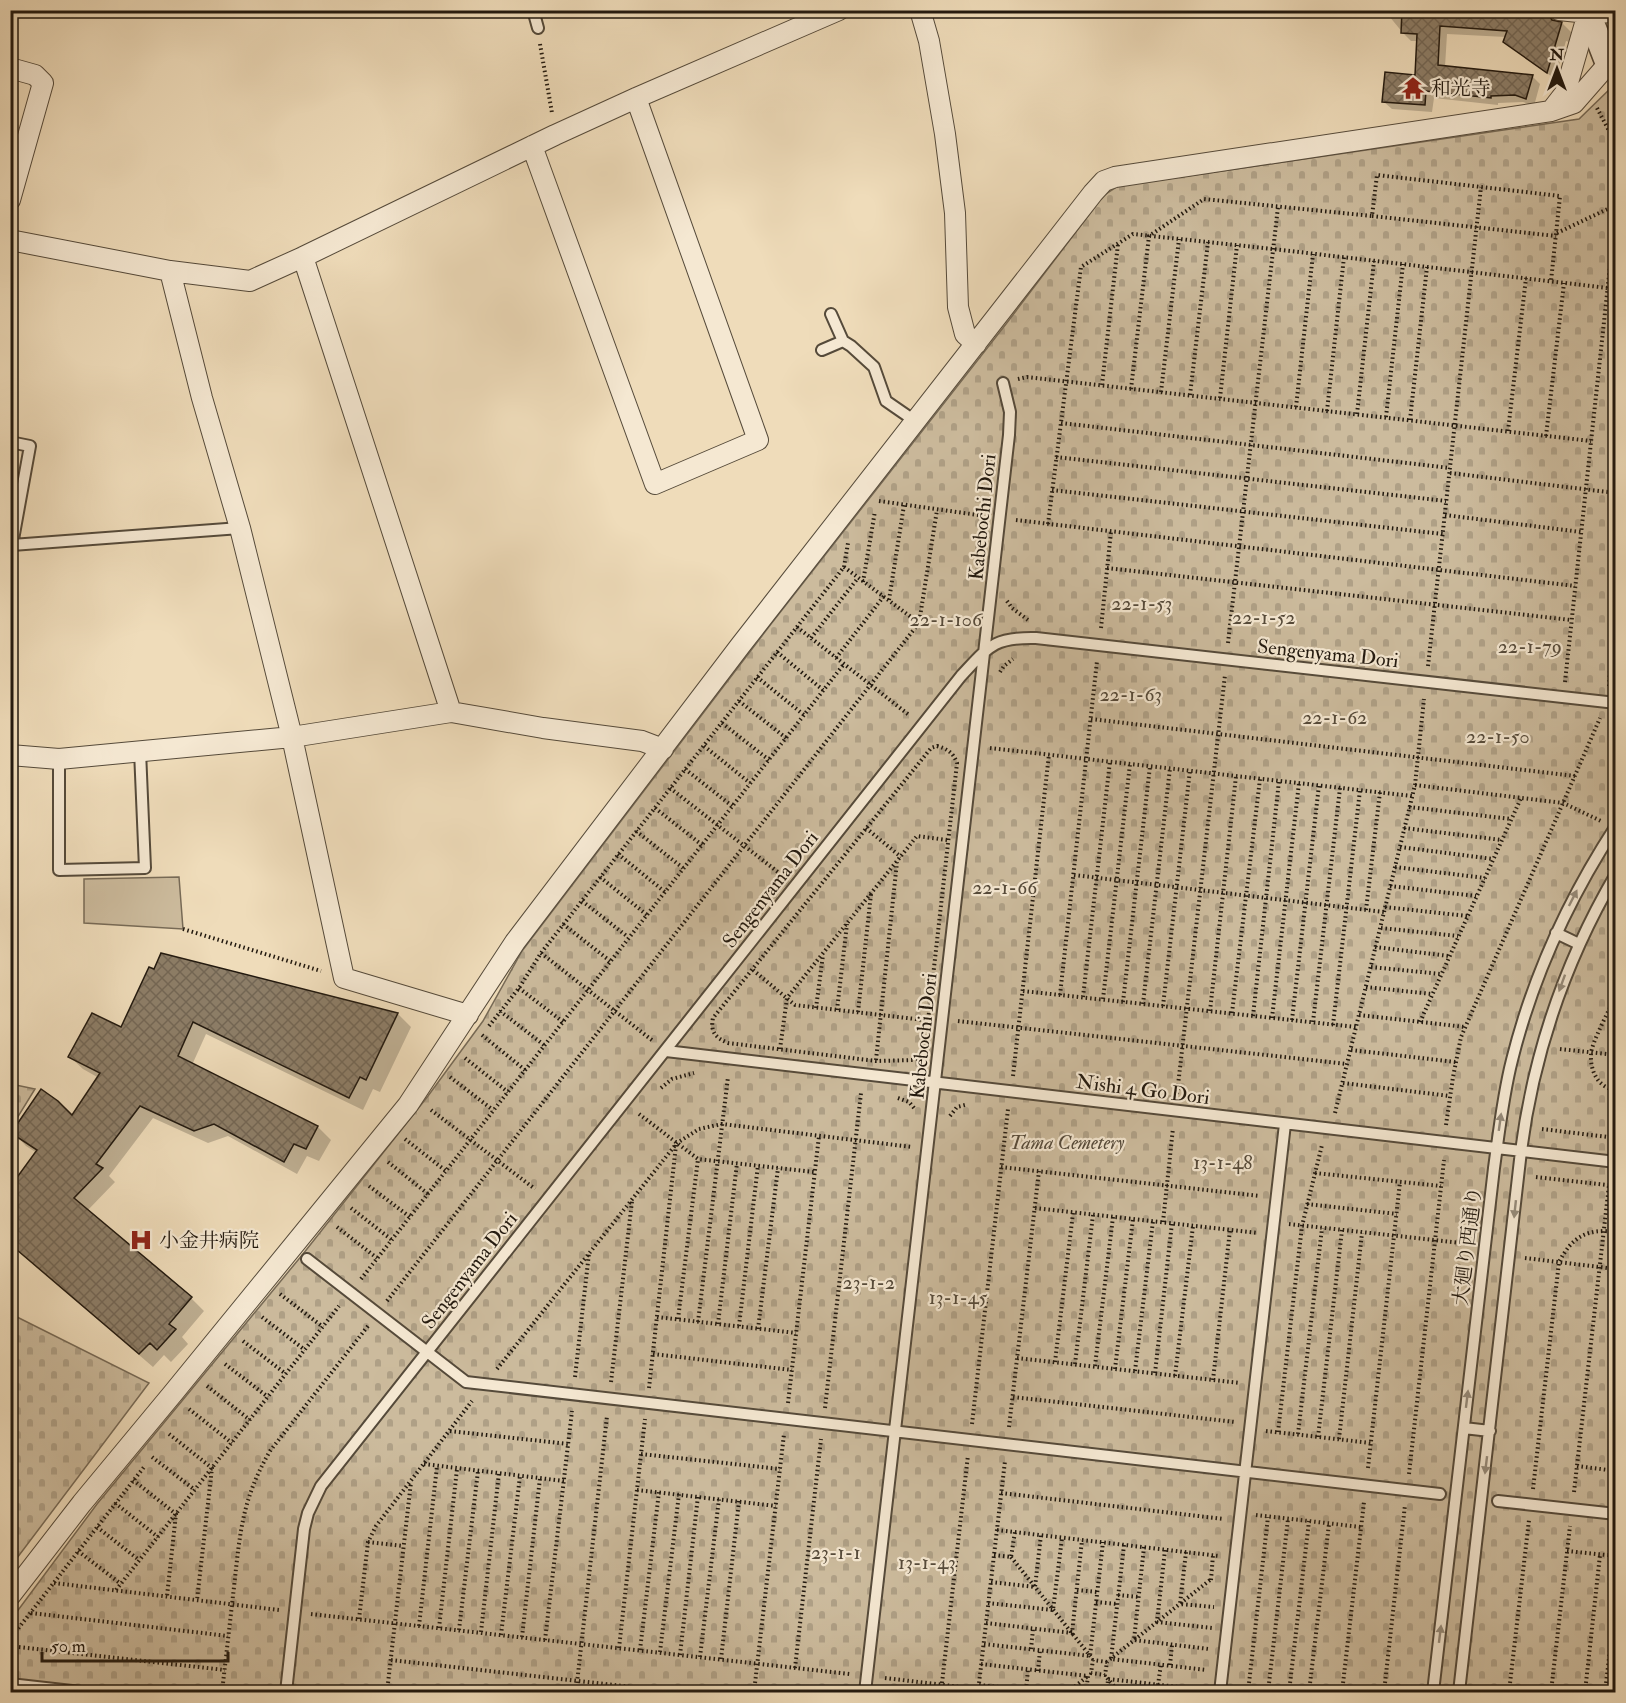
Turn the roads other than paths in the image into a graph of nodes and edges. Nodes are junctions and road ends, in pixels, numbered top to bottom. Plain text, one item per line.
1 (533, 10) edge
2 (839, 10) edge
3 (920, 10) edge
4 (1559, 10) edge
5 (1588, 12) edge
6 (1616, 12) edge
7 (538, 28) road end
8 (1612, 64) edge
9 (10, 68) edge
10 (636, 98) junction
11 (1551, 111) junction
12 (532, 146) junction
13 (10, 200) edge
14 (10, 240) edge
15 (303, 257) junction
16 (170, 271) junction
17 (831, 314) dead end
18 (843, 341) junction
19 (976, 344) junction
20 (822, 350) dead end
21 (1004, 383) road end
22 (915, 421) junction
23 (10, 442) edge
24 (240, 528) junction
25 (985, 651) junction
26 (1611, 703) edge
27 (451, 712) junction
28 (292, 737) junction
29 (663, 749) junction
30 (140, 751) junction
31 (10, 755) edge
32 (59, 759) junction
33 (1615, 827) edge
34 (1616, 874) edge
35 (1556, 933) junction
36 (1579, 944) junction
37 (468, 1015) junction
38 (666, 1051) junction
39 (936, 1083) junction
40 (1285, 1124) junction
41 (1496, 1148) junction
42 (1521, 1151) junction
43 (1616, 1162) edge
44 (307, 1259) dead end
45 (427, 1352) junction
46 (1464, 1428) junction
47 (895, 1431) junction
48 (1490, 1431) junction
49 (1246, 1472) junction
50 (1440, 1494) dead end
51 (1498, 1501) dead end
52 (1616, 1514) edge
53 (10, 1596) edge
54 (10, 1684) edge
55 (81, 1692) edge
56 (286, 1692) edge
57 (865, 1692) edge
58 (1220, 1692) edge
59 (1433, 1692) edge
60 (1459, 1692) edge

1 - 7 lane
2 - 10 street
3 - 19 street
4 - 5 street
5 - 6 street
5 - 8 street
5 - 11 street
8 - 11 street
9 - 13 street
10 - 12 street
10 - 12 street
11 - 19 street
12 - 15 street
14 - 16 street
15 - 16 street
15 - 27 street
16 - 24 street
17 - 18 lane
18 - 20 lane
18 - 22 lane
19 - 22 street
21 - 25 lane, Kabebochi Dori
22 - 29 street
23 - 24 lane
24 - 28 street
25 - 26 lane, Sengenyama Dori
25 - 38 lane, Sengenyama Dori
25 - 39 lane, Kabebochi Dori
27 - 28 street
27 - 29 street
28 - 30 street
28 - 37 street
29 - 37 street
30 - 32 street
30 - 32 lane
31 - 32 street
35 -> 33 lane, 大廻り西通り
34 - 36 lane
35 - 36 lane
41 -> 35 lane, 大廻り西通り
36 -> 42 lane
37 - 53 street
38 - 39 lane, Nishi 4 Go Dori
38 - 45 lane, Sengenyama Dori
39 - 40 lane, Nishi 4 Go Dori
39 - 47 lane, Kabebochi Dori
40 - 41 lane, Nishi 4 Go Dori
40 - 49 lane
41 - 42 lane, Nishi 4 Go Dori
46 -> 41 lane, 大廻り西通り
42 - 43 lane, Nishi 4 Go Dori
42 -> 48 lane
44 - 45 lane
45 - 47 lane
45 - 56 lane, Sengenyama Dori
46 - 48 lane
59 -> 46 lane, 大廻り西通り
47 - 49 lane
47 - 57 lane, Kabebochi Dori
48 -> 60 lane
49 - 50 lane
49 - 58 lane
51 - 52 lane
54 - 55 lane

